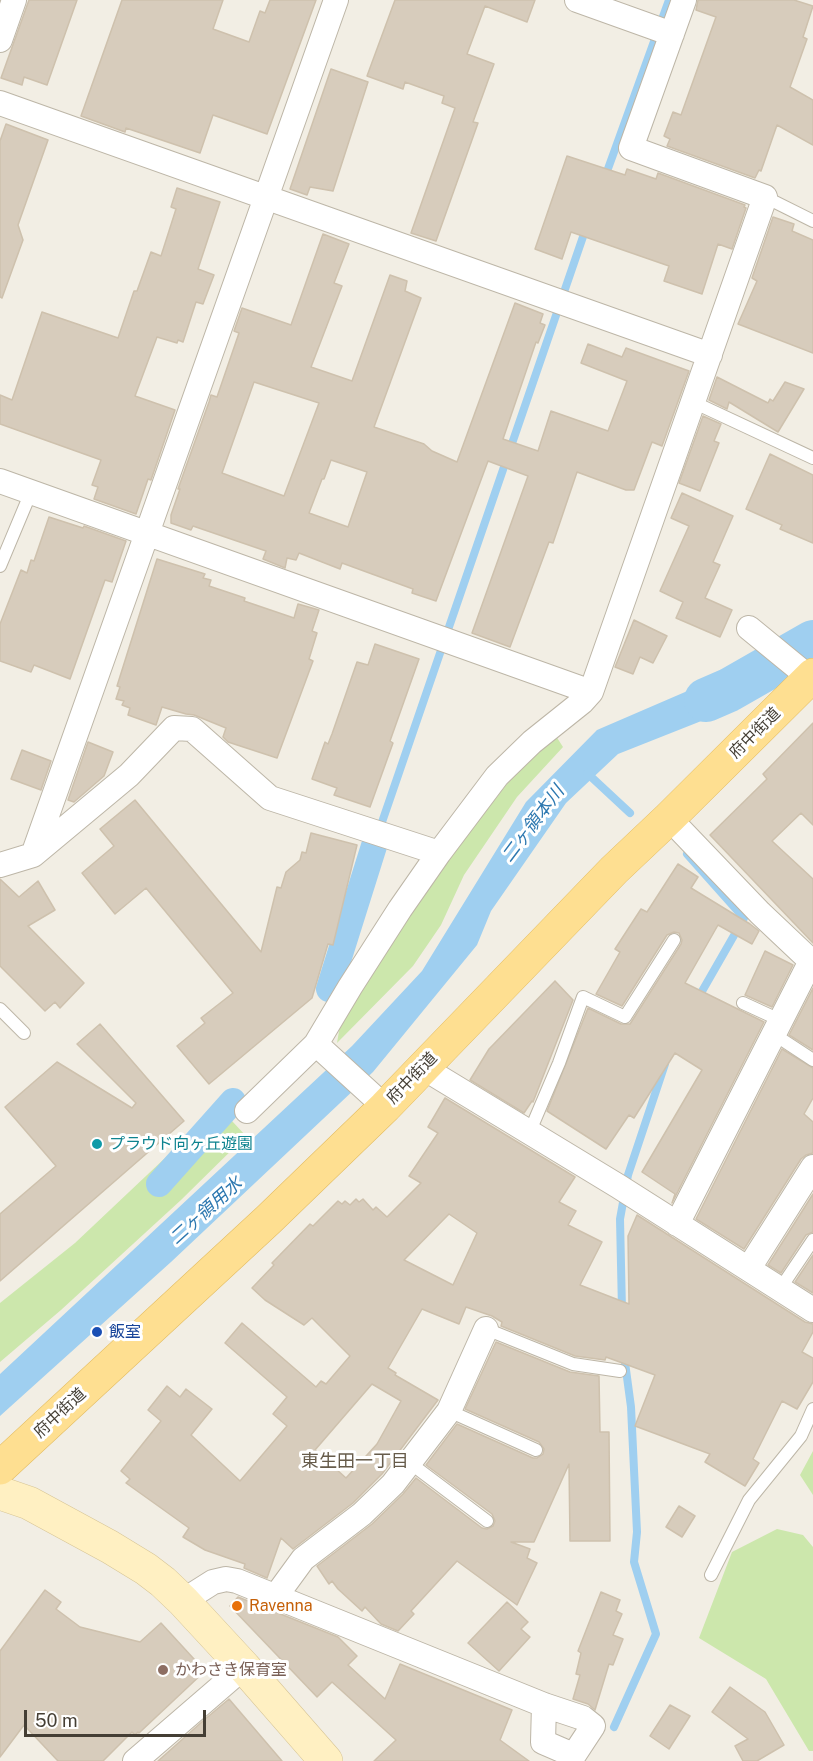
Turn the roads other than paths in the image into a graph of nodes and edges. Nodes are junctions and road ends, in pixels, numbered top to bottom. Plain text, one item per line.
1 (14, 0) edge
2 (336, 0) edge
3 (577, 0) edge
4 (684, 0) edge
5 (663, 31) junction
6 (0, 40) edge
7 (0, 103) edge
8 (266, 196) junction
9 (765, 196) junction
10 (813, 221) edge
11 (710, 355) junction
12 (693, 402) junction
13 (813, 458) edge
14 (0, 480) edge
15 (31, 492) junction
16 (148, 532) junction
17 (0, 566) edge
18 (749, 628) dead end
19 (810, 677) edge
20 (591, 692) junction
21 (669, 818) junction
22 (438, 853) junction
23 (33, 855) junction
24 (0, 865) edge
25 (674, 940) dead end
26 (812, 962) edge
27 (743, 1003) dead end
28 (0, 1009) edge
29 (778, 1028) junction
30 (24, 1033) dead end
31 (320, 1048) junction
32 (813, 1060) edge
33 (422, 1067) junction
34 (384, 1107) junction
35 (247, 1111) dead end
36 (530, 1131) junction
37 (813, 1167) edge
38 (677, 1224) junction
39 (813, 1239) edge
40 (749, 1268) junction
41 (780, 1289) junction
42 (813, 1310) edge
43 (486, 1329) joint
44 (620, 1371) dead end
45 (813, 1409) edge
46 (450, 1411) junction
47 (536, 1450) dead end
48 (410, 1463) junction
49 (0, 1468) edge
50 (0, 1493) edge
51 (487, 1521) dead end
52 (711, 1575) dead end
53 (276, 1596) junction
54 (183, 1601) junction
55 (244, 1667) junction
56 (544, 1705) junction
57 (571, 1758) edge
58 (135, 1761) edge
59 (326, 1761) edge

1 - 6 street
2 - 8 street
3 - 5 street
4 - 5 street
5 - 9 street
7 - 8 street
8 - 11 street
8 - 16 street
9 - 10 lane
9 - 11 street
11 - 12 street
12 - 13 lane
12 - 20 street
14 - 15 street
15 - 16 street
15 - 17 lane
16 - 20 street
16 - 23 street
18 - 19 street
19 - 21 main road, 府中街道
20 - 22 street
21 - 26 street
21 - 33 main road, 府中街道
22 - 23 street
22 - 31 street
23 - 24 street
25 - 36 lane
26 - 29 street
27 - 29 lane
28 - 30 lane
29 - 32 lane
29 - 38 street
31 - 34 street
31 - 35 street
33 - 34 main road, 府中街道
33 - 36 street
34 - 49 main road, 府中街道
36 - 38 street
37 - 40 street
38 - 40 street
39 - 41 lane
40 - 41 street
41 - 42 street
43 - 44 lane
43 - 46 street
45 - 52 lane
46 - 47 lane
46 - 48 street
48 - 51 lane
48 - 53 street
50 - 54 street
53 - 54 street
53 - 56 street
54 - 55 street
55 - 58 street
55 - 59 street
56 - 57 street
56 - 57 street

